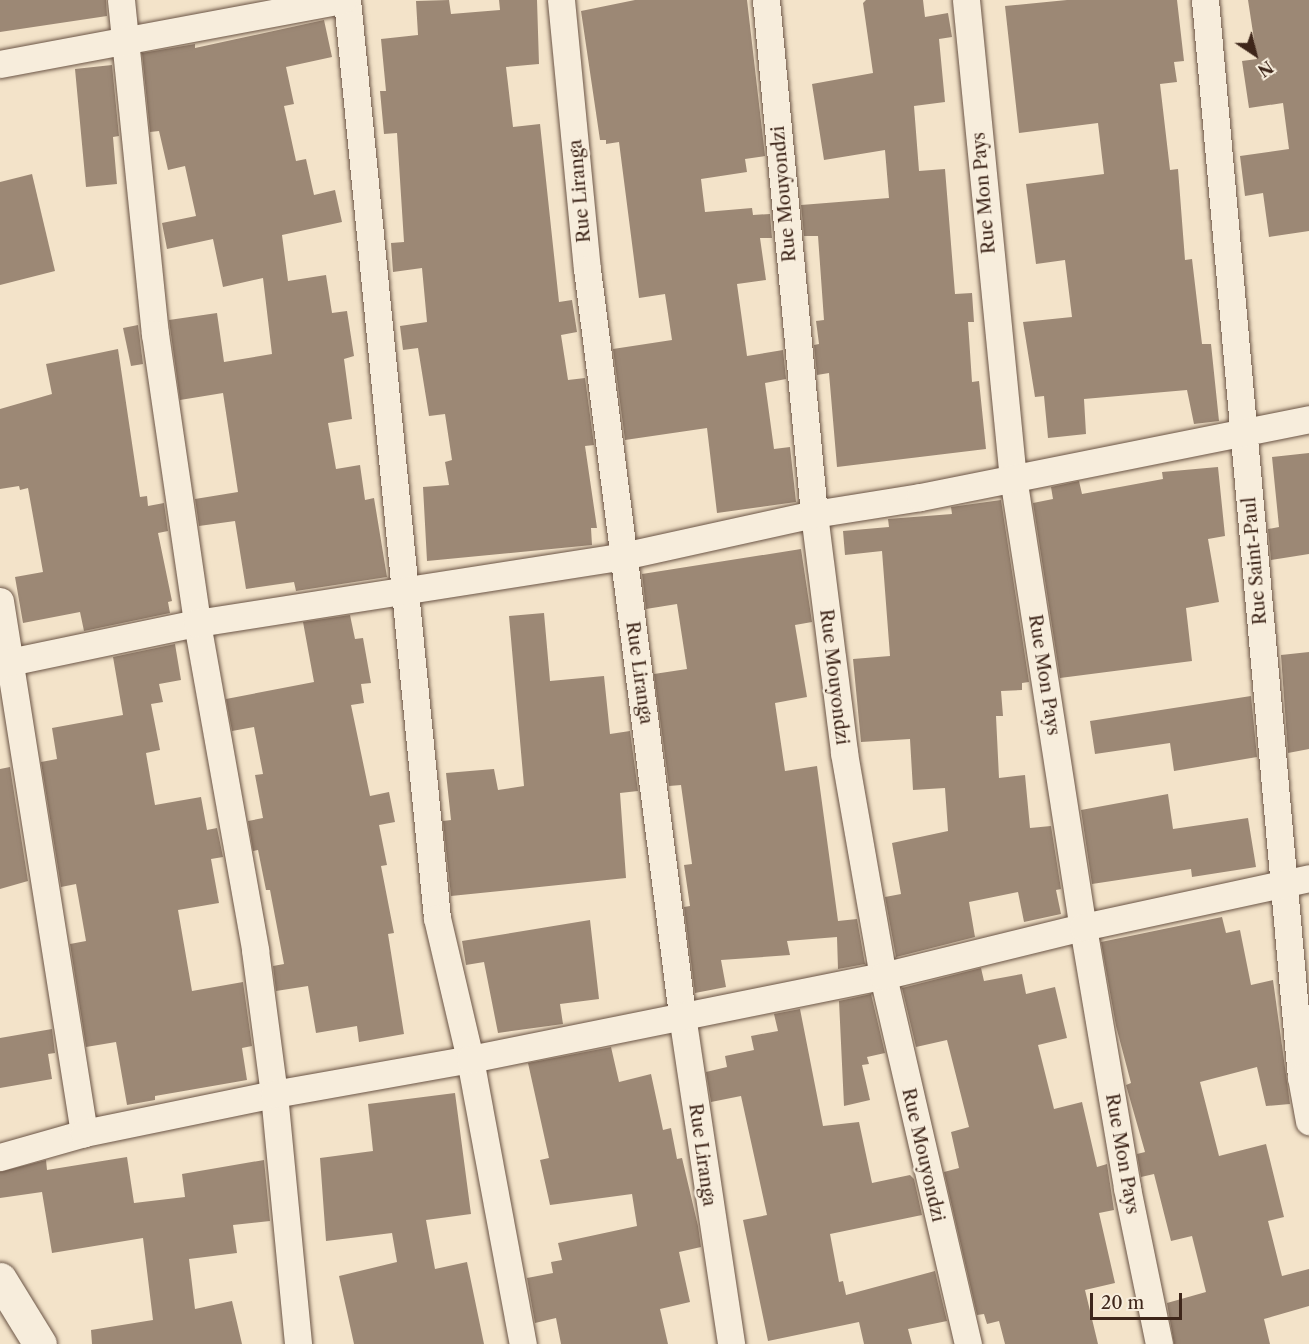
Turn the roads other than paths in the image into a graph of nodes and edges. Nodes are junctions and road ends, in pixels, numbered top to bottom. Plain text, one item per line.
1 (121, 0) edge
2 (344, 0) edge
3 (561, 0) edge
4 (766, 0) edge
5 (966, 0) edge
6 (1205, 0) edge
7 (125, 40) junction
8 (0, 64) edge
9 (1309, 419) edge
10 (1245, 434) junction
11 (1014, 477) junction
12 (814, 514) junction
13 (624, 556) junction
14 (404, 592) junction
15 (0, 601) edge
16 (197, 623) junction
17 (6, 662) edge
18 (1296, 880) edge
19 (1083, 927) junction
20 (883, 976) junction
21 (682, 1015) junction
22 (470, 1059) junction
23 (274, 1094) junction
24 (1309, 1121) edge
25 (84, 1133) junction
26 (0, 1157) edge
27 (0, 1279) edge
28 (40, 1344) edge
29 (298, 1344) edge
30 (523, 1344) edge
31 (731, 1344) edge
32 (969, 1344) edge
33 (1159, 1344) edge

1 - 7 street
2 - 7 street
2 - 14 street
3 - 13 street, Rue Liranga
4 - 12 street, Rue Mouyondzi
5 - 11 street, Rue Mon Pays
6 - 10 street, Rue Saint-Paul
7 - 8 street
7 - 16 street
9 - 10 street
10 - 11 street
10 - 18 street, Rue Saint-Paul
11 - 12 street
11 - 19 street, Rue Mon Pays
12 - 13 street
12 - 20 street, Rue Mouyondzi
13 - 14 street
13 - 21 street, Rue Liranga
14 - 16 street
14 - 22 street
15 - 17 street
16 - 17 street
16 - 23 street
17 - 25 street
18 - 19 street
18 - 24 street, Rue Saint-Paul
19 - 20 street
19 - 33 street, Rue Mon Pays
20 - 21 street
20 - 32 street, Rue Mouyondzi
21 - 22 street
21 - 31 street, Rue Liranga
22 - 23 street
22 - 30 street
23 - 25 street
23 - 29 street
25 - 26 street
27 - 28 street

